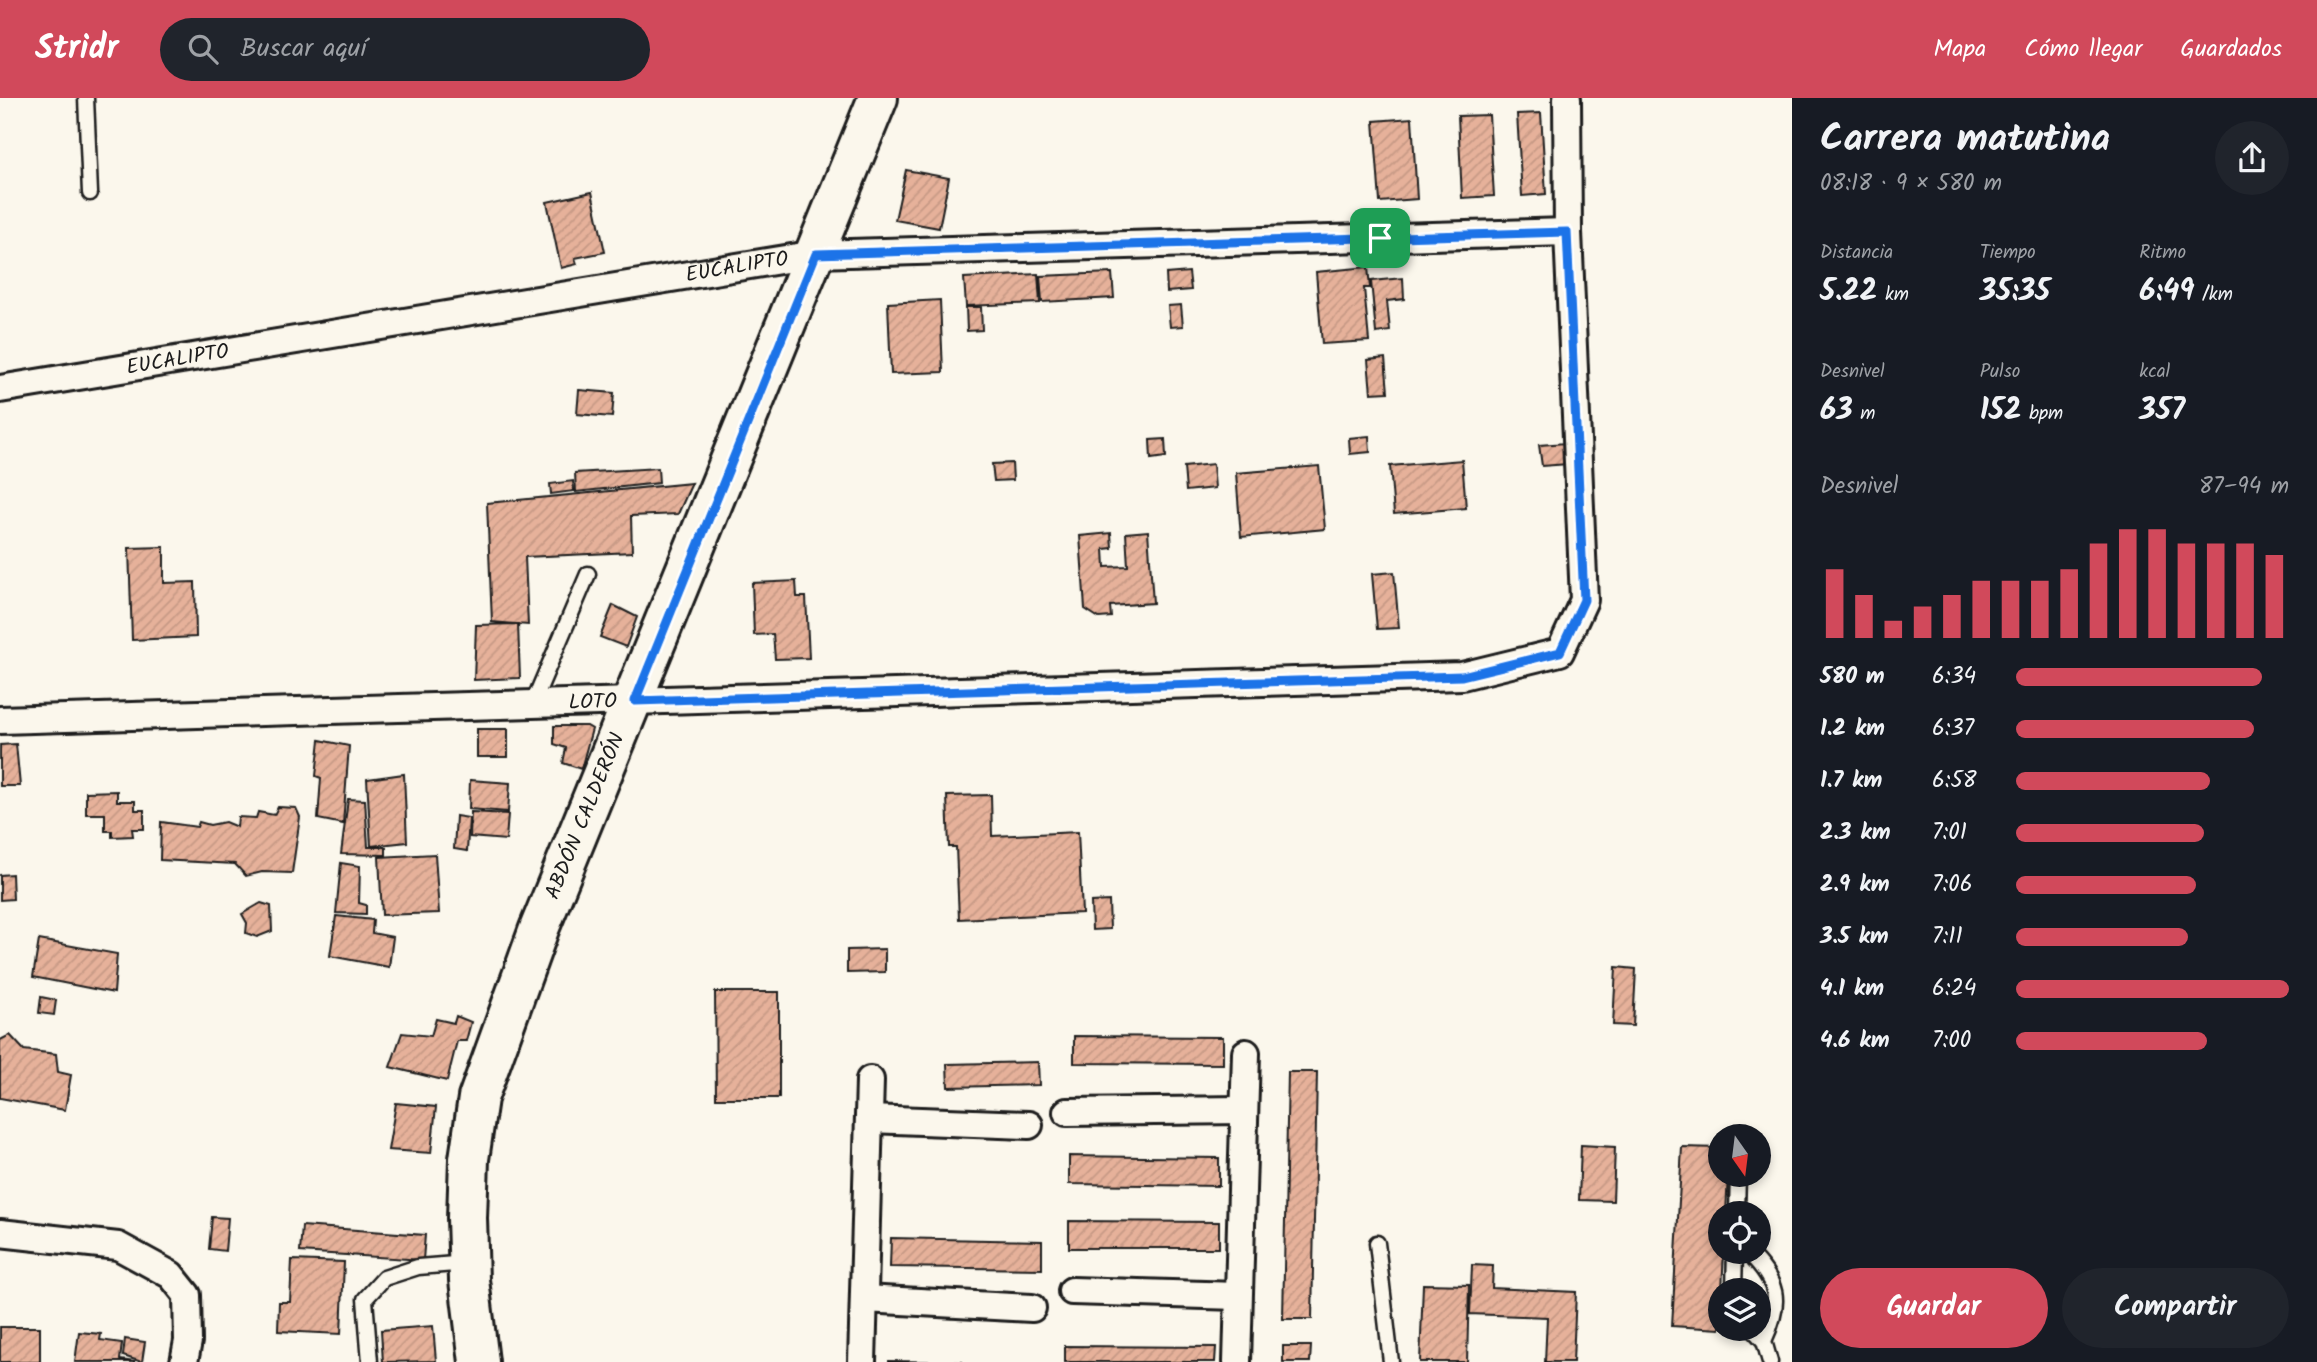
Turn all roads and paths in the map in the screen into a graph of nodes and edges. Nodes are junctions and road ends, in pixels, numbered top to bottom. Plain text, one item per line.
1 (86, 98) edge
2 (878, 98) edge
3 (1567, 98) edge
4 (90, 193) dead end
5 (1567, 232) junction
6 (816, 254) junction
7 (0, 389) edge
8 (588, 574) dead end
9 (635, 701) junction
10 (533, 703) junction
11 (0, 720) edge
12 (1246, 1053) dead end
13 (870, 1080) dead end
14 (1244, 1110) junction
15 (1068, 1112) dead end
16 (869, 1119) junction
17 (1029, 1125) dead end
18 (0, 1233) edge
19 (1377, 1243) dead end
20 (468, 1263) junction
21 (1759, 1264) edge
22 (1072, 1291) dead end
23 (1238, 1296) junction
24 (864, 1299) junction
25 (1032, 1308) dead end
26 (1771, 1326) edge
27 (1764, 1341) edge
28 (184, 1362) edge
29 (370, 1362) edge
30 (479, 1362) edge
31 (862, 1362) edge
32 (1237, 1362) edge
33 (1391, 1362) edge
34 (1770, 1362) edge

1 - 4 lane
2 - 6 street, ABDÓN CALDERÓN
3 - 5 street
5 - 6 street, EUCALIPTO
5 - 9 street, LOTO
6 - 7 street, EUCALIPTO
6 - 9 street, ABDÓN CALDERÓN
8 - 10 lane
9 - 10 street, LOTO
9 - 20 street, ABDÓN CALDERÓN
10 - 11 street, LOTO
12 - 14 street
13 - 16 street
14 - 15 street
14 - 23 street
16 - 17 street
16 - 24 street
18 - 28 street
19 - 33 lane
20 - 29 lane
20 - 30 street, ABDÓN CALDERÓN
21 - 26 lane
22 - 23 street
23 - 32 street
24 - 25 street
24 - 31 street
27 - 34 lane

